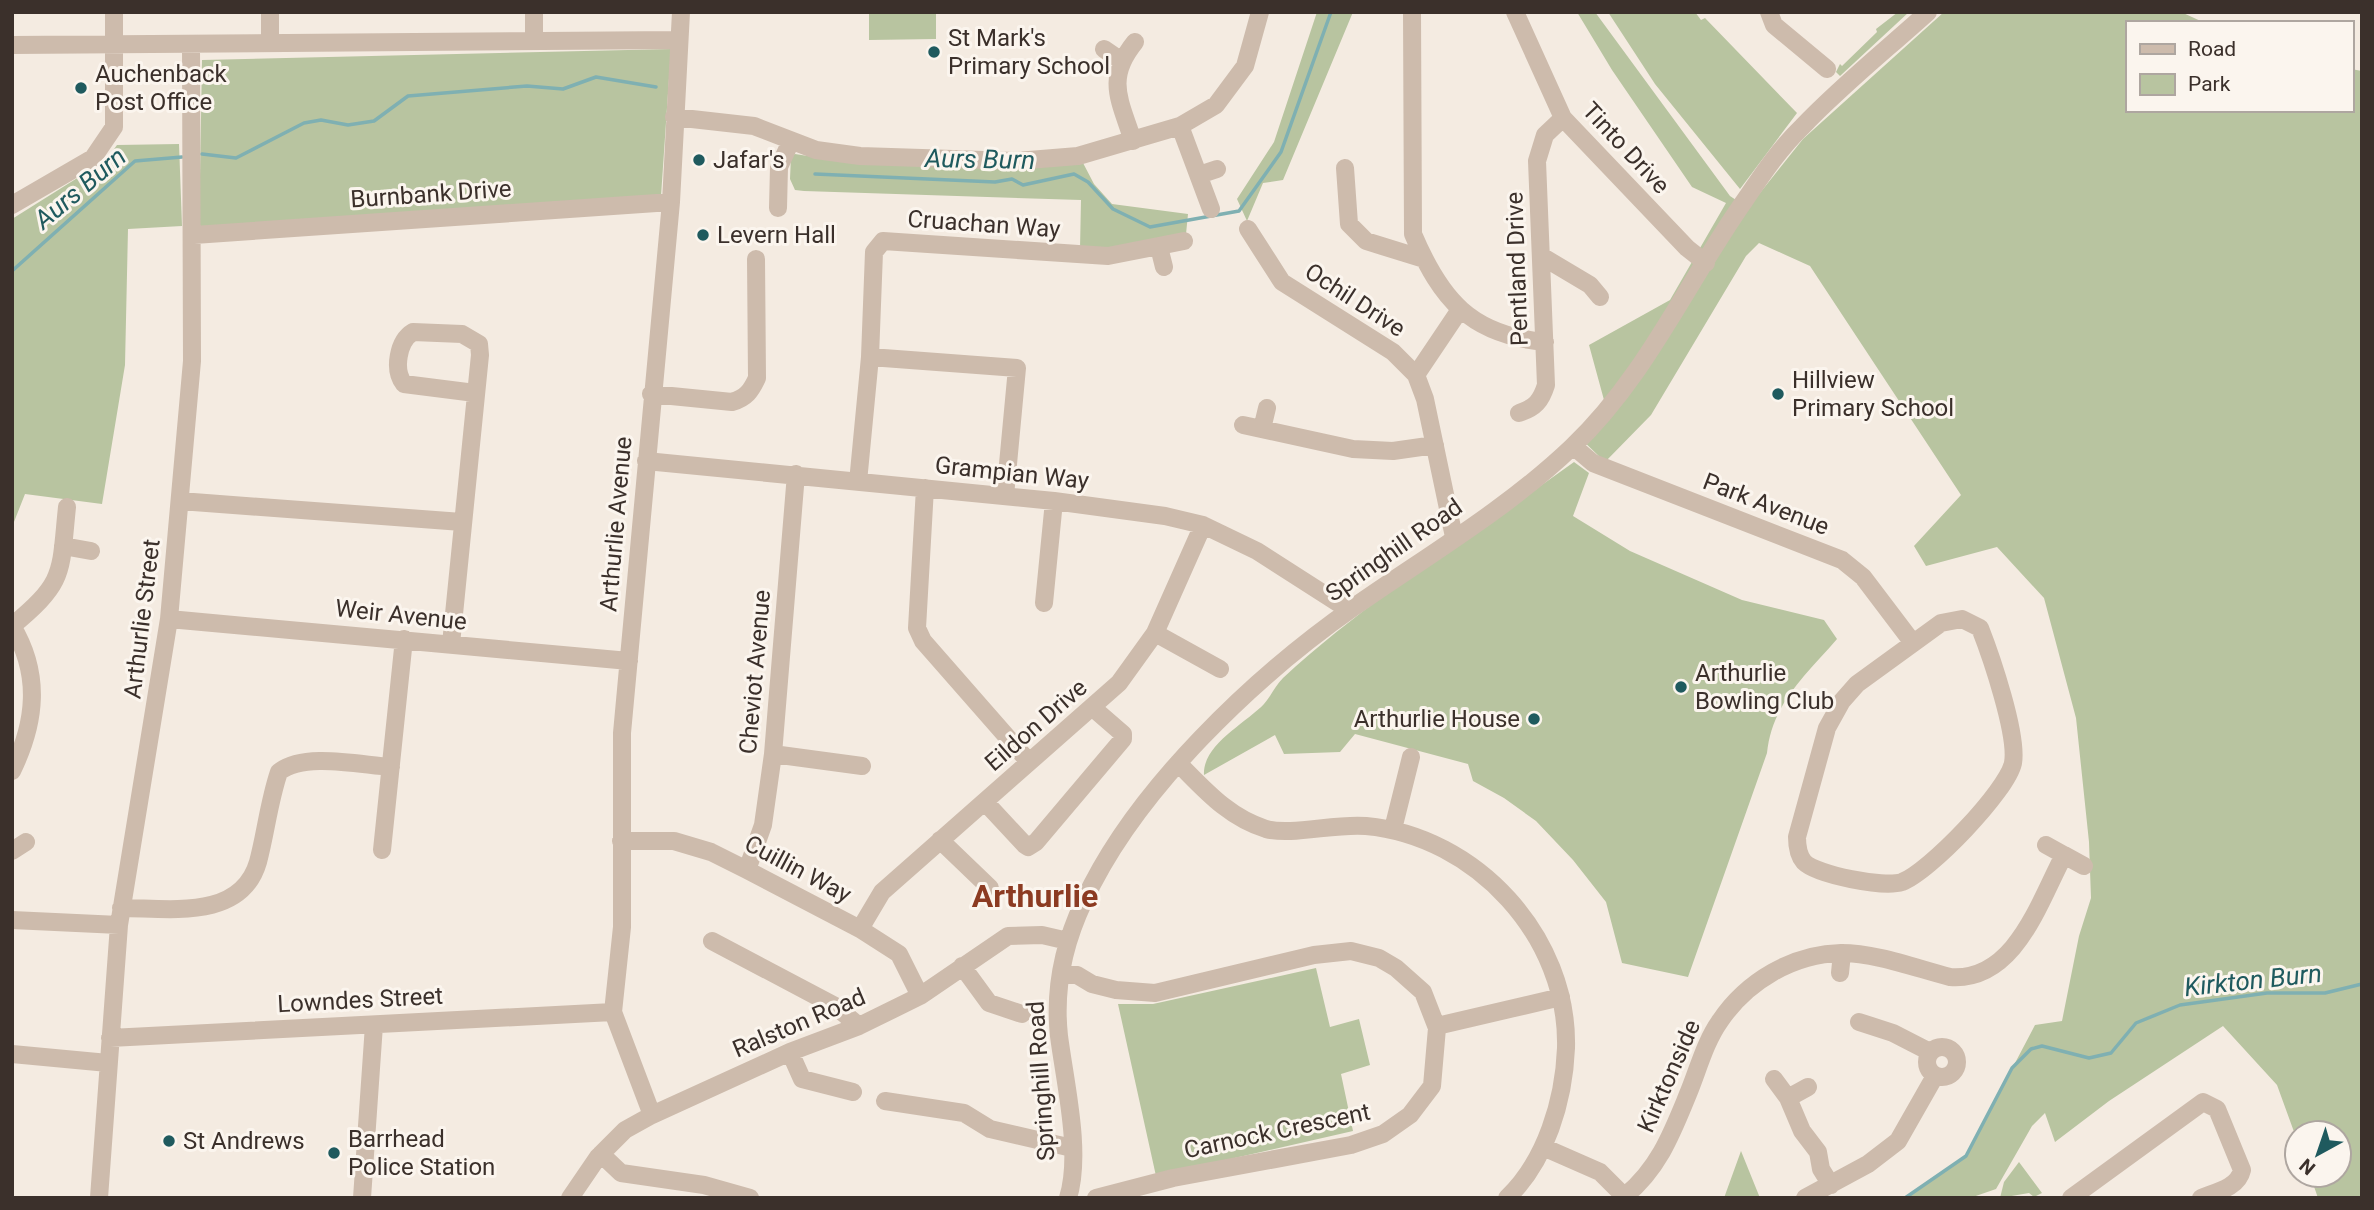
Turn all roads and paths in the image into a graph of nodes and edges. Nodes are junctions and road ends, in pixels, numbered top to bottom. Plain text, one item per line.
1 (114, 12) edge
2 (270, 12) edge
3 (534, 12) edge
4 (681, 12) edge
5 (1260, 12) edge
6 (1412, 12) edge
7 (1515, 12) edge
8 (1769, 12) edge
9 (1928, 12) edge
10 (534, 40) junction
11 (679, 40) junction
12 (1135, 42) dead end
13 (114, 43) junction
14 (270, 43) junction
15 (191, 44) junction
16 (12, 45) edge
17 (1104, 49) dead end
18 (1120, 61) junction
19 (1827, 69) dead end
20 (674, 117) junction
21 (1563, 118) junction
22 (1180, 126) junction
23 (791, 141) junction
24 (1133, 141) junction
25 (1345, 168) dead end
26 (1217, 169) dead end
27 (1199, 176) junction
28 (671, 202) junction
29 (12, 205) edge
30 (778, 208) dead end
31 (1212, 209) dead end
32 (1248, 229) dead end
33 (194, 235) junction
34 (1184, 241) dead end
35 (1159, 247) junction
36 (1543, 257) junction
37 (756, 259) dead end
38 (1424, 259) junction
39 (1706, 263) junction
40 (1164, 267) dead end
41 (1600, 298) dead end
42 (1459, 311) junction
43 (1545, 342) junction
44 (870, 357) junction
45 (1416, 375) junction
46 (475, 393) junction
47 (651, 394) junction
48 (1267, 408) dead end
49 (1519, 413) dead end
50 (1243, 425) dead end
51 (1262, 429) junction
52 (1435, 445) junction
53 (1573, 446) junction
54 (646, 461) junction
55 (796, 474) junction
56 (858, 482) junction
57 (925, 488) junction
58 (1005, 496) junction
59 (180, 501) junction
60 (1054, 502) junction
61 (67, 507) dead end
62 (462, 522) junction
63 (1203, 525) junction
64 (1454, 537) junction
65 (63, 546) junction
66 (91, 551) dead end
67 (1044, 603) dead end
68 (1349, 610) junction
69 (169, 619) junction
70 (12, 626) edge
71 (1155, 633) junction
72 (404, 639) junction
73 (1913, 643) junction
74 (451, 644) junction
75 (629, 661) junction
76 (1220, 669) dead end
77 (1093, 708) junction
78 (773, 754) junction
79 (1411, 757) dead end
80 (14, 762) edge
81 (1029, 762) junction
82 (1178, 763) junction
83 (862, 766) dead end
84 (391, 767) junction
85 (985, 802) junction
86 (1393, 829) junction
87 (940, 840) junction
88 (621, 841) junction
89 (2046, 845) dead end
90 (382, 850) dead end
91 (2064, 855) junction
92 (2084, 866) dead end
93 (747, 870) junction
94 (990, 888) dead end
95 (120, 916) junction
96 (12, 919) edge
97 (860, 929) junction
98 (712, 941) dead end
99 (1068, 941) junction
100 (1842, 953) junction
101 (962, 966) junction
102 (1061, 973) junction
103 (1840, 973) dead end
104 (920, 996) junction
105 (1561, 997) junction
106 (613, 1012) junction
107 (1022, 1014) dead end
108 (1858, 1022) dead end
109 (374, 1025) junction
110 (859, 1026) junction
111 (1437, 1026) junction
112 (110, 1038) junction
113 (790, 1052) junction
114 (1930, 1052) junction
115 (12, 1054) edge
116 (108, 1063) junction
117 (1935, 1076) junction
118 (1774, 1079) dead end
119 (1808, 1087) dead end
120 (853, 1092) dead end
121 (1788, 1098) junction
122 (885, 1101) dead end
123 (652, 1115) junction
124 (1543, 1147) junction
125 (1072, 1148) junction
126 (601, 1154) junction
127 (1831, 1185) junction
128 (2081, 1196) edge
129 (1626, 1197) edge
130 (99, 1198) edge
131 (362, 1198) edge
132 (570, 1198) edge
133 (750, 1198) edge
134 (1068, 1198) edge
135 (1097, 1198) edge
136 (1507, 1198) edge
137 (1805, 1198) edge
138 (2201, 1198) edge

1 - 13 street
2 - 14 street
3 - 10 street
4 - 11 street, Arthurlie Avenue
5 - 22 street
6 - 38 street
7 - 21 street, Tinto Drive
8 - 19 street
9 - 39 street, Springhill Road
10 - 11 street
10 - 14 street
11 - 20 street, Arthurlie Avenue
12 - 18 street
13 - 15 street
13 - 16 street
13 - 29 street
14 - 15 street
15 - 33 street, Arthurlie Street
17 - 18 street
18 - 24 street
20 - 23 street
20 - 28 street, Arthurlie Avenue
21 - 36 street, Pentland Drive
21 - 39 street, Tinto Drive
22 - 24 street
22 - 27 street
23 - 24 street
23 - 30 street
25 - 38 street
26 - 27 street
27 - 31 street
28 - 33 street, Burnbank Drive
28 - 47 street, Arthurlie Avenue
32 - 45 street, Ochil Drive
33 - 59 street, Arthurlie Street
34 - 35 street, Cruachan Way
35 - 40 street
35 - 44 street, Cruachan Way
36 - 41 street
36 - 43 street, Pentland Drive
37 - 47 street
38 - 42 street
39 - 53 street, Springhill Road
42 - 43 street
42 - 45 street
43 - 49 street, Pentland Drive
44 - 56 street
44 - 58 street
45 - 52 street
46 - 46 street
46 - 62 street
47 - 54 street, Arthurlie Avenue
48 - 51 street
50 - 51 street
51 - 52 street
52 - 64 street
53 - 64 street, Springhill Road
53 - 73 street, Park Avenue
54 - 55 street, Grampian Way
54 - 75 street, Arthurlie Avenue
55 - 56 street, Grampian Way
55 - 78 street, Cheviot Avenue
56 - 57 street, Grampian Way
57 - 58 street, Grampian Way
57 - 81 street
58 - 60 street, Grampian Way
59 - 62 street
59 - 69 street, Arthurlie Street
60 - 63 street, Grampian Way
60 - 67 street
61 - 65 street
62 - 74 street
63 - 68 street, Grampian Way
63 - 71 street, Eildon Drive
64 - 68 street, Springhill Road
65 - 66 street
65 - 70 street
68 - 82 street, Springhill Road
69 - 72 street, Weir Avenue
69 - 95 street, Arthurlie Street
70 - 80 street
71 - 76 street
71 - 77 street, Eildon Drive
72 - 74 street, Weir Avenue
72 - 84 street
73 - 73 street
74 - 75 street, Weir Avenue
75 - 88 street, Arthurlie Avenue
77 - 81 street, Eildon Drive
77 - 85 street
78 - 83 street
78 - 93 street, Cheviot Avenue
79 - 86 street
81 - 85 street, Eildon Drive
82 - 86 street
82 - 99 street, Springhill Road
84 - 90 street
84 - 95 street
85 - 87 street, Eildon Drive
86 - 105 street
87 - 94 street
87 - 97 street, Eildon Drive
88 - 93 street, Cuillin Way
88 - 106 street, Arthurlie Avenue
89 - 91 street
91 - 92 street
91 - 100 street, Kirktonside
93 - 97 street, Cuillin Way
95 - 96 street
95 - 112 street, Arthurlie Street
97 - 104 street, Cuillin Way
98 - 110 street
99 - 101 street, Ralston Road
99 - 102 street, Springhill Road
100 - 103 street
100 - 129 street, Kirktonside
101 - 104 street, Ralston Road
101 - 107 street
102 - 111 street, Carnock Crescent
102 - 125 street, Springhill Road
104 - 110 street, Ralston Road
105 - 111 street
105 - 124 street
106 - 109 street, Lowndes Street
106 - 123 street
108 - 114 street
109 - 112 street, Lowndes Street
109 - 131 street
110 - 113 street, Ralston Road
111 - 135 street, Carnock Crescent
112 - 116 street, Arthurlie Street
113 - 120 street
113 - 123 street, Ralston Road
114 - 117 street
114 - 117 street
115 - 116 street
116 - 130 street, Arthurlie Street
117 - 127 street
118 - 121 street
119 - 121 street
121 - 127 street
122 - 125 street
123 - 126 street, Ralston Road
124 - 129 street
124 - 136 street
125 - 134 street, Springhill Road
126 - 132 street, Ralston Road
126 - 133 street
127 - 137 street
128 - 138 street

